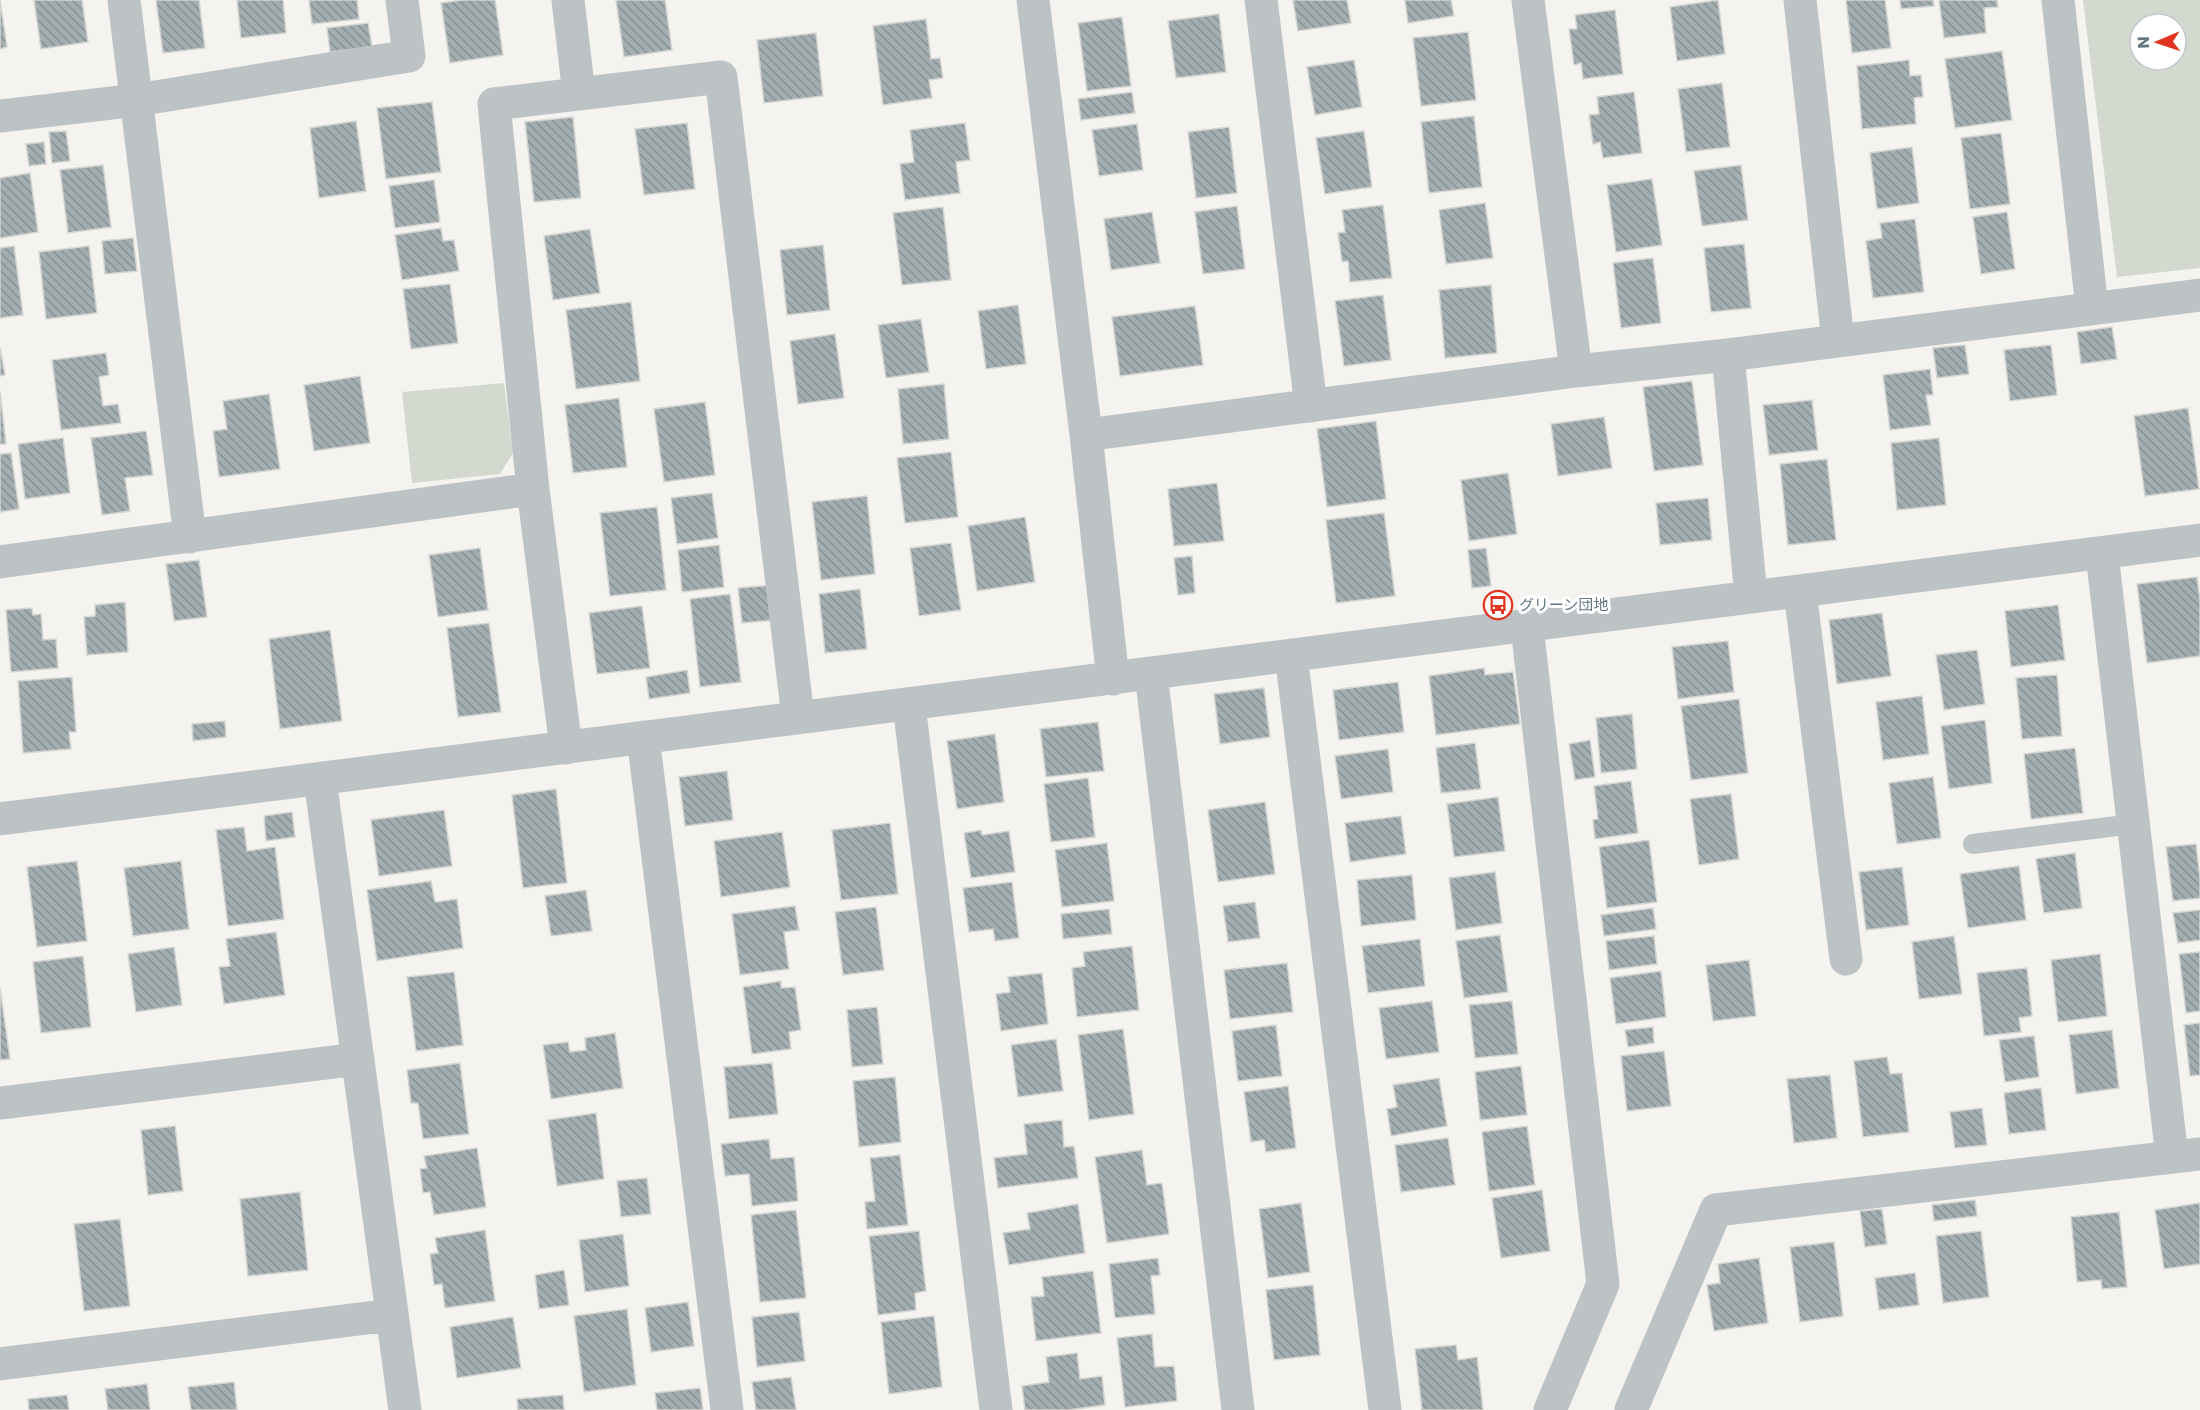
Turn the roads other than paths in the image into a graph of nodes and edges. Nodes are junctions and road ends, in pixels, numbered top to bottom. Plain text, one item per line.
1 (124, 0) edge
2 (402, 0) edge
3 (568, 0) edge
4 (1033, 0) edge
5 (1261, 0) edge
6 (1528, 0) edge
7 (1800, 0) edge
8 (2058, 0) edge
9 (579, 94) junction
10 (137, 99) junction
11 (0, 116) edge
12 (2200, 295) edge
13 (2092, 308) junction
14 (1838, 341) junction
15 (1728, 355) junction
16 (1576, 371) junction
17 (1311, 406) junction
18 (1086, 435) junction
19 (533, 489) junction
20 (190, 537) junction
21 (2200, 540) edge
22 (2102, 554) junction
23 (0, 562) edge
24 (1800, 591) junction
25 (1751, 596) junction
26 (1527, 627) junction
27 (1292, 655) junction
28 (1151, 673) junction
29 (1113, 679) junction
30 (909, 705) junction
31 (798, 717) junction
32 (643, 737) junction
33 (566, 748) junction
34 (320, 778) junction
35 (0, 819) edge
36 (2133, 824) junction
37 (1973, 844) dead end
38 (1846, 959) dead end
39 (358, 1059) junction
40 (0, 1103) edge
41 (2186, 1155) edge
42 (391, 1315) junction
43 (0, 1364) edge
44 (405, 1410) edge
45 (727, 1410) edge
46 (996, 1410) edge
47 (1238, 1410) edge
48 (1385, 1410) edge
49 (1550, 1410) edge
50 (1631, 1410) edge

1 - 10 street
2 - 10 street
3 - 9 street
4 - 18 street
5 - 17 street
6 - 16 street
7 - 14 street
8 - 13 street
9 - 19 street
9 - 31 street
10 - 11 street
10 - 20 street
12 - 13 street
13 - 14 street
14 - 15 street
15 - 16 street
15 - 25 street
16 - 17 street
17 - 18 street
18 - 29 street
19 - 20 street
19 - 33 street
20 - 23 street
21 - 22 street
22 - 24 street
22 - 36 street
24 - 25 street
24 - 38 street
25 - 26 street
26 - 27 street
26 - 49 street
27 - 28 street
27 - 48 street
28 - 29 street
28 - 47 street
29 - 30 street
30 - 31 street
30 - 46 street
31 - 32 street
32 - 33 street
32 - 45 street
33 - 34 street
34 - 35 street
34 - 39 street
36 - 37 lane
36 - 41 street
39 - 40 street
39 - 42 street
41 - 50 street
42 - 43 street
42 - 44 street

